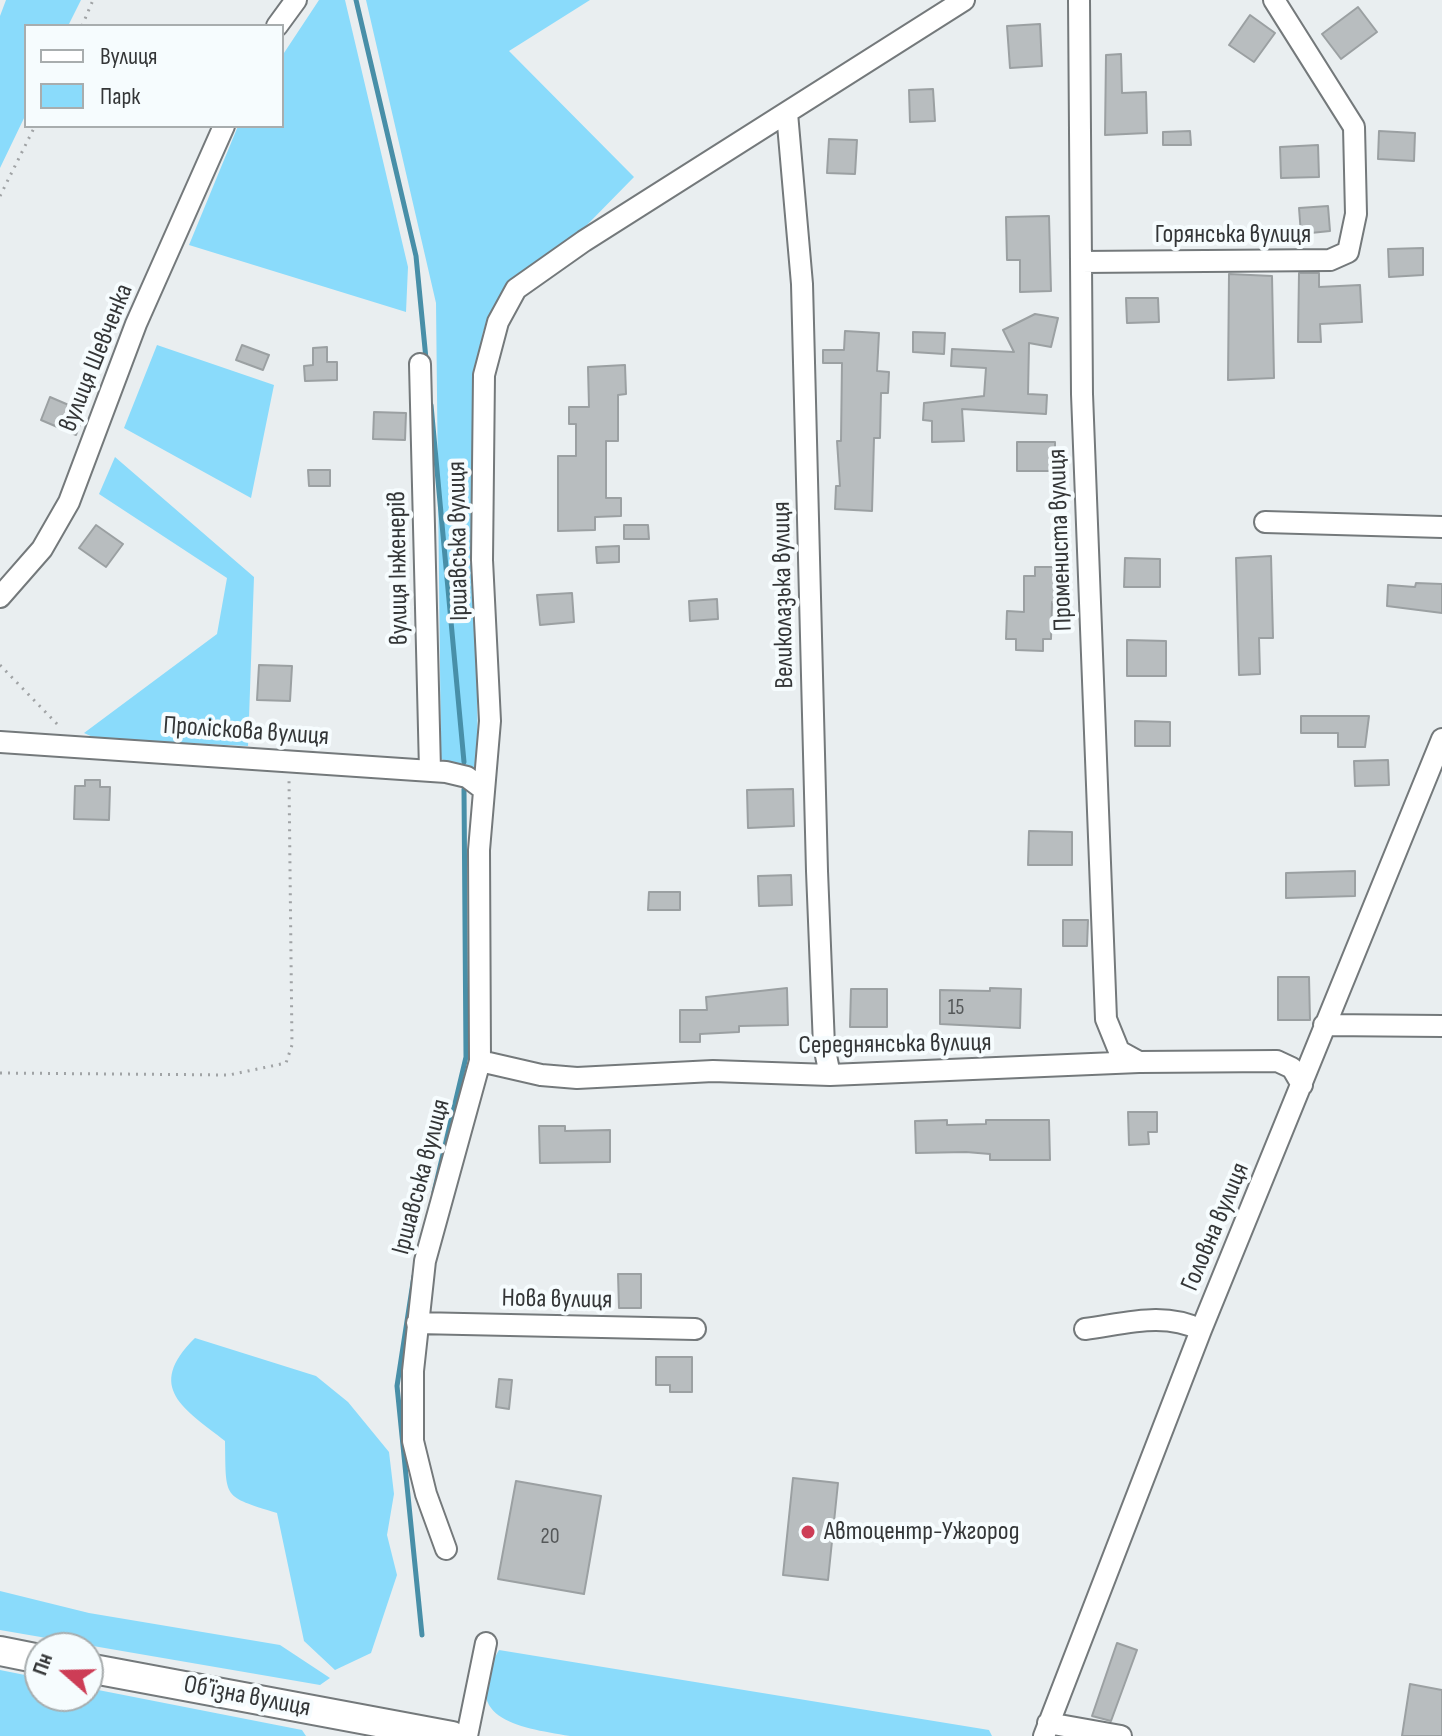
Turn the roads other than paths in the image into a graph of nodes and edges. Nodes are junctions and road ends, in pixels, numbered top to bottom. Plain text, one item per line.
1 (296, 0) edge
2 (964, 0) edge
3 (1079, 0) edge
4 (1274, 0) edge
5 (278, 24) edge
6 (787, 113) junction
7 (223, 128) edge
8 (1081, 262) junction
9 (420, 364) dead end
10 (1265, 522) dead end
11 (1442, 527) edge
12 (0, 597) edge
13 (1442, 739) edge
14 (0, 742) edge
15 (430, 770) junction
16 (483, 789) junction
17 (1324, 1025) junction
18 (1442, 1026) edge
19 (480, 1061) junction
20 (1139, 1062) junction
21 (830, 1075) junction
22 (1302, 1085) junction
23 (417, 1323) junction
24 (695, 1329) dead end
25 (1085, 1329) dead end
26 (1201, 1330) junction
27 (446, 1549) dead end
28 (486, 1643) dead end
29 (0, 1651) edge
30 (24, 1656) edge
31 (104, 1671) edge
32 (1046, 1730) edge
33 (452, 1736) edge
34 (467, 1736) edge
35 (1121, 1736) edge

1 - 5 street
2 - 6 street, Іршавська вулиця
3 - 8 street, Промениста вулиця
4 - 8 street, Горянська вулиця
6 - 16 street, Іршавська вулиця
6 - 21 street, Великолазька вулиця
7 - 12 street, вулиця Шевченка
8 - 20 street, Промениста вулиця
9 - 15 street, вулиця Інженерів
10 - 11 street
13 - 17 street, Головна вулиця
14 - 15 street, Проліскова вулиця
15 - 16 street, Проліскова вулиця
16 - 19 street, Іршавська вулиця
17 - 18 street
17 - 22 street, Головна вулиця
19 - 21 street, Середнянська вулиця
19 - 23 street, Іршавська вулиця
20 - 21 street, Середнянська вулиця
20 - 22 street, Середнянська вулиця
22 - 26 street, Головна вулиця
23 - 24 street, Нова вулиця
23 - 27 street, Іршавська вулиця
25 - 26 street
26 - 32 street, Головна вулиця
28 - 34 street
29 - 30 highway
31 - 33 highway, Обʼїзна вулиця
32 - 35 street

